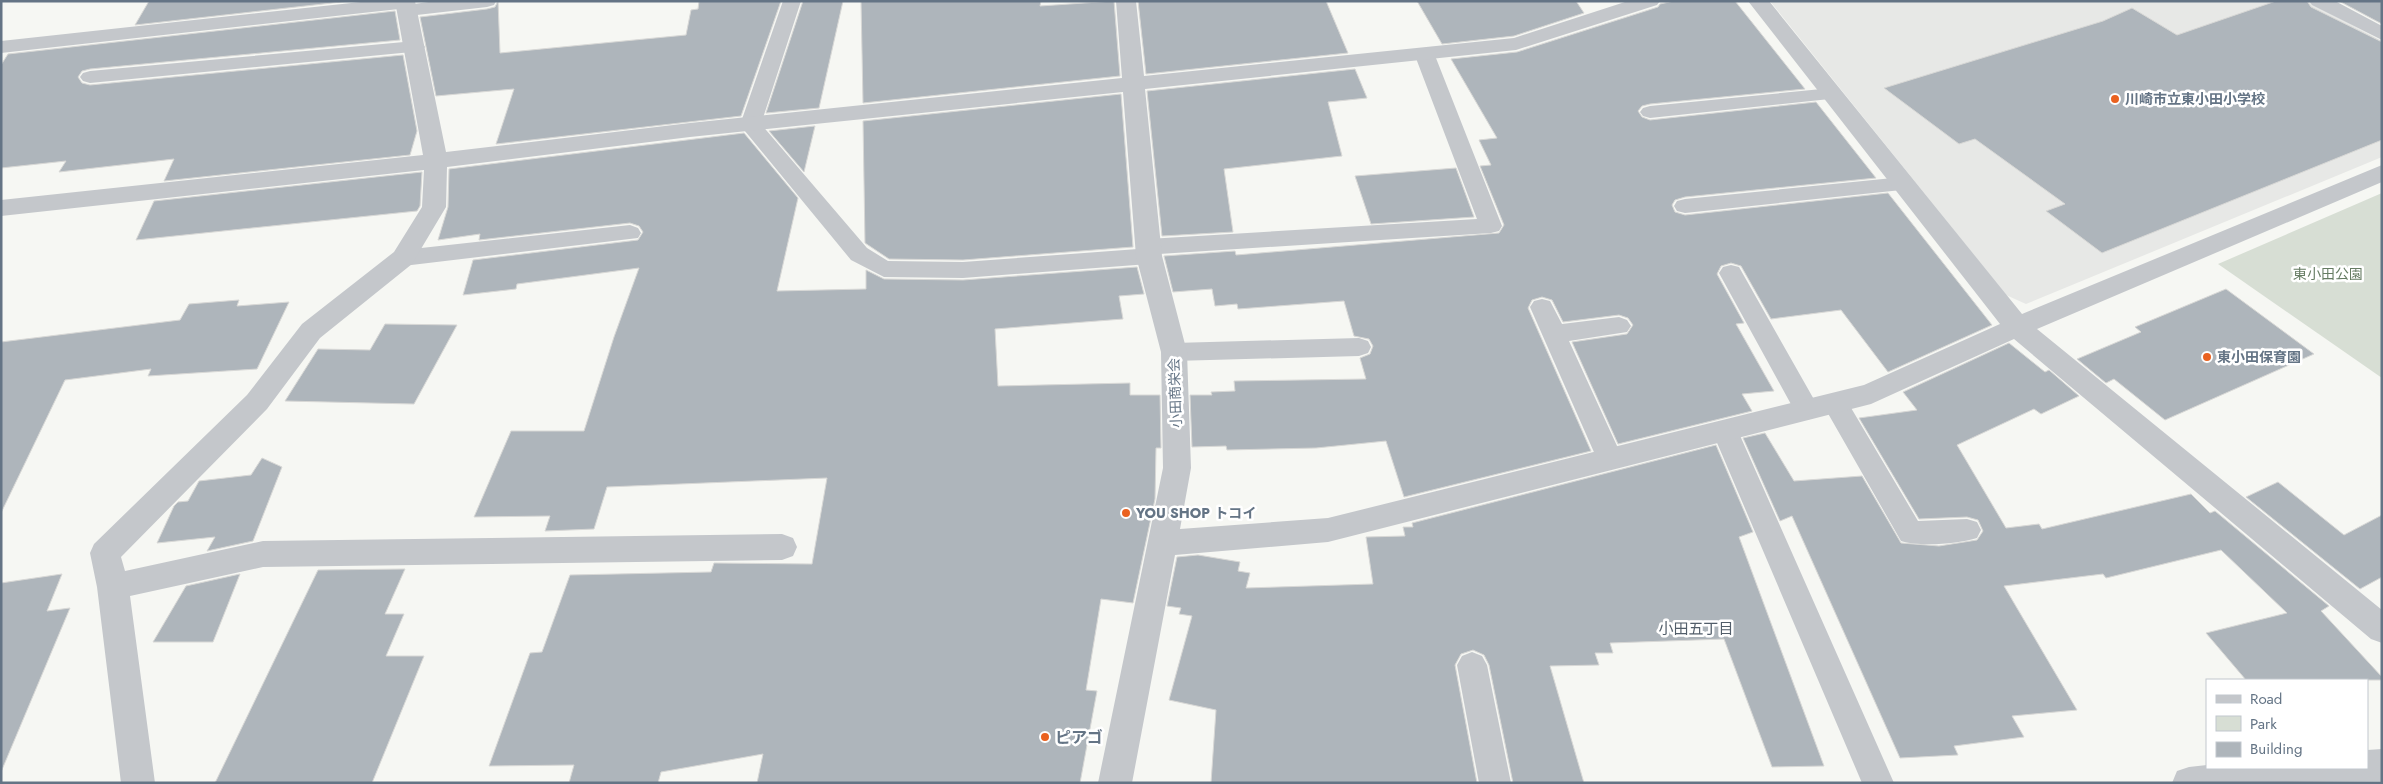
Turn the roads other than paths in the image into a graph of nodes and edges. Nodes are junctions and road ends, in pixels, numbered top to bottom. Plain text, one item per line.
1 (486, 1) edge
2 (792, 1) edge
3 (1126, 1) edge
4 (1650, 1) edge
5 (1758, 1) edge
6 (2319, 1) edge
7 (406, 5) edge
8 (2382, 34) edge
9 (1, 47) edge
10 (415, 47) junction
11 (1424, 53) junction
12 (90, 76) dead end
13 (1134, 82) junction
14 (1832, 94) junction
15 (1650, 112) dead end
16 (750, 125) junction
17 (436, 161) junction
18 (2382, 173) edge
19 (1903, 184) junction
20 (1685, 206) dead end
21 (1, 208) edge
22 (630, 233) dead end
23 (1148, 252) junction
24 (403, 258) junction
25 (1731, 273) dead end
26 (1542, 307) dead end
27 (1620, 326) dead end
28 (2017, 327) junction
29 (1554, 334) junction
30 (1359, 347) dead end
31 (1174, 352) junction
32 (1835, 403) junction
33 (1807, 410) junction
34 (1725, 431) junction
35 (1610, 459) junction
36 (1967, 530) dead end
37 (1163, 543) junction
38 (782, 547) dead end
39 (113, 587) junction
40 (2382, 629) edge
41 (1472, 665) dead end
42 (2382, 765) edge
43 (2368, 766) edge
44 (2338, 769) edge
45 (138, 783) edge
46 (1115, 783) edge
47 (1495, 783) edge
48 (1878, 783) edge
49 (2189, 783) edge

1 - 7 lane
2 - 16 lane
3 - 13 street, 小田商栄会
4 - 11 street
5 - 14 street
6 - 8 street
7 - 9 lane
7 - 10 street
10 - 12 lane
10 - 17 street
11 - 13 street
11 - 23 lane
13 - 16 street
13 - 23 street, 小田商栄会
14 - 15 lane
14 - 19 street
16 - 17 street
16 - 23 lane
17 - 21 street
17 - 24 street
18 - 28 street
19 - 20 lane
19 - 28 street
22 - 24 lane
23 - 31 street, 小田商栄会
24 - 39 street
25 - 33 lane
26 - 29 lane
27 - 29 lane
28 - 32 street
28 - 40 street
29 - 35 lane
30 - 31 lane
31 - 37 street, 小田商栄会
32 - 33 street
32 - 36 lane
33 - 34 street
34 - 35 street
34 - 48 lane
35 - 37 street
37 - 46 street, 小田商栄会
38 - 39 street
39 - 45 street
41 - 47 lane
42 - 43 street
44 - 49 street

